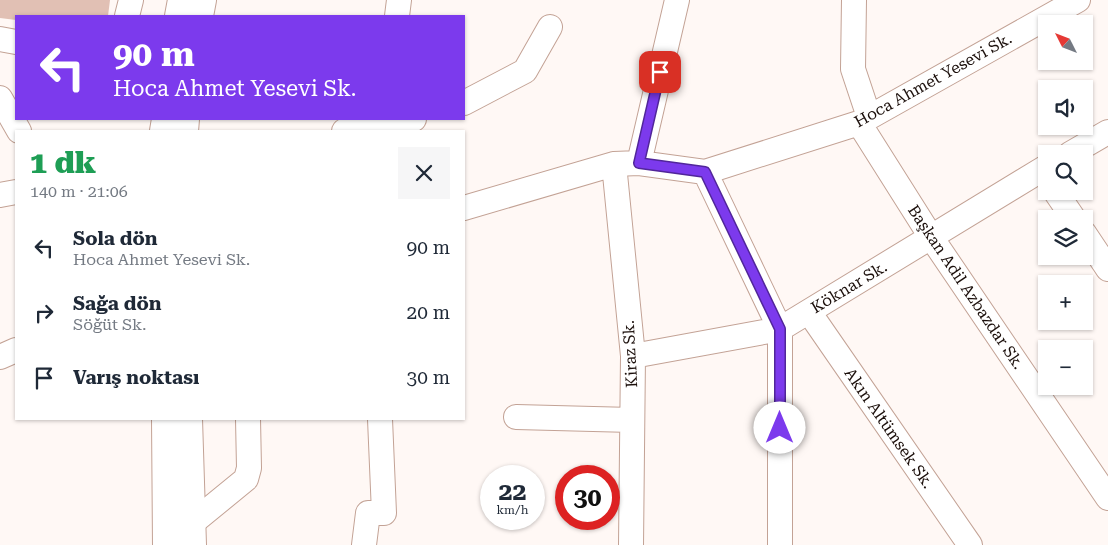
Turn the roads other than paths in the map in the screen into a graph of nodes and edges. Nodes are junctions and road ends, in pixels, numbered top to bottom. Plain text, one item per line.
1 (130, 0) edge
2 (182, 0) edge
3 (202, 0) edge
4 (399, 0) edge
5 (678, 0) edge
6 (854, 0) edge
7 (1078, 0) edge
8 (127, 15) edge
9 (178, 15) edge
10 (199, 15) edge
11 (397, 15) edge
12 (550, 27) dead end
13 (0, 39) edge
14 (15, 42) edge
15 (0, 98) edge
16 (465, 102) edge
17 (405, 120) edge
18 (864, 120) junction
19 (387, 122) edge
20 (18, 130) edge
21 (349, 130) edge
22 (1108, 132) edge
23 (1086, 145) edge
24 (639, 163) junction
25 (614, 164) junction
26 (705, 172) junction
27 (1038, 175) edge
28 (15, 192) edge
29 (0, 195) edge
30 (465, 208) edge
31 (931, 237) junction
32 (1093, 246) edge
33 (1108, 269) edge
34 (809, 312) junction
35 (780, 329) junction
36 (15, 350) edge
37 (633, 356) junction
38 (0, 357) edge
39 (516, 418) dead end
40 (166, 420) edge
41 (188, 420) edge
42 (248, 420) edge
43 (380, 420) edge
44 (632, 420) junction
45 (1108, 498) edge
46 (191, 534) edge
47 (168, 545) edge
48 (364, 545) edge
49 (631, 545) edge
50 (780, 545) edge
51 (970, 545) edge

1 - 8 street
2 - 9 main road
3 - 10 main road
4 - 11 street
5 - 24 street
6 - 18 street, Başkan Adil Azbazdar Sk.
7 - 18 street, Hoca Ahmet Yesevi Sk.
12 - 16 street
13 - 14 street
15 - 20 street
17 - 19 street
18 - 26 street, Hoca Ahmet Yesevi Sk.
18 - 31 street, Başkan Adil Azbazdar Sk.
19 - 21 street
22 - 23 street
24 - 25 street, Hoca Ahmet Yesevi Sk.
24 - 26 street, Hoca Ahmet Yesevi Sk.
25 - 30 street, Hoca Ahmet Yesevi Sk.
25 - 37 street, Kiraz Sk.
26 - 35 street
27 - 31 street, Köknar Sk.
28 - 29 street
31 - 34 street, Köknar Sk.
31 - 45 street, Başkan Adil Azbazdar Sk.
32 - 33 street
34 - 35 street, Köknar Sk.
34 - 51 street, Akın Altümsek Sk.
35 - 37 street, Köknar Sk.
35 - 50 street
36 - 38 street
37 - 44 street, Kiraz Sk.
39 - 44 street
40 - 47 main road
41 - 46 main road
42 - 46 street
43 - 48 street
44 - 49 street, Kiraz Sk.

